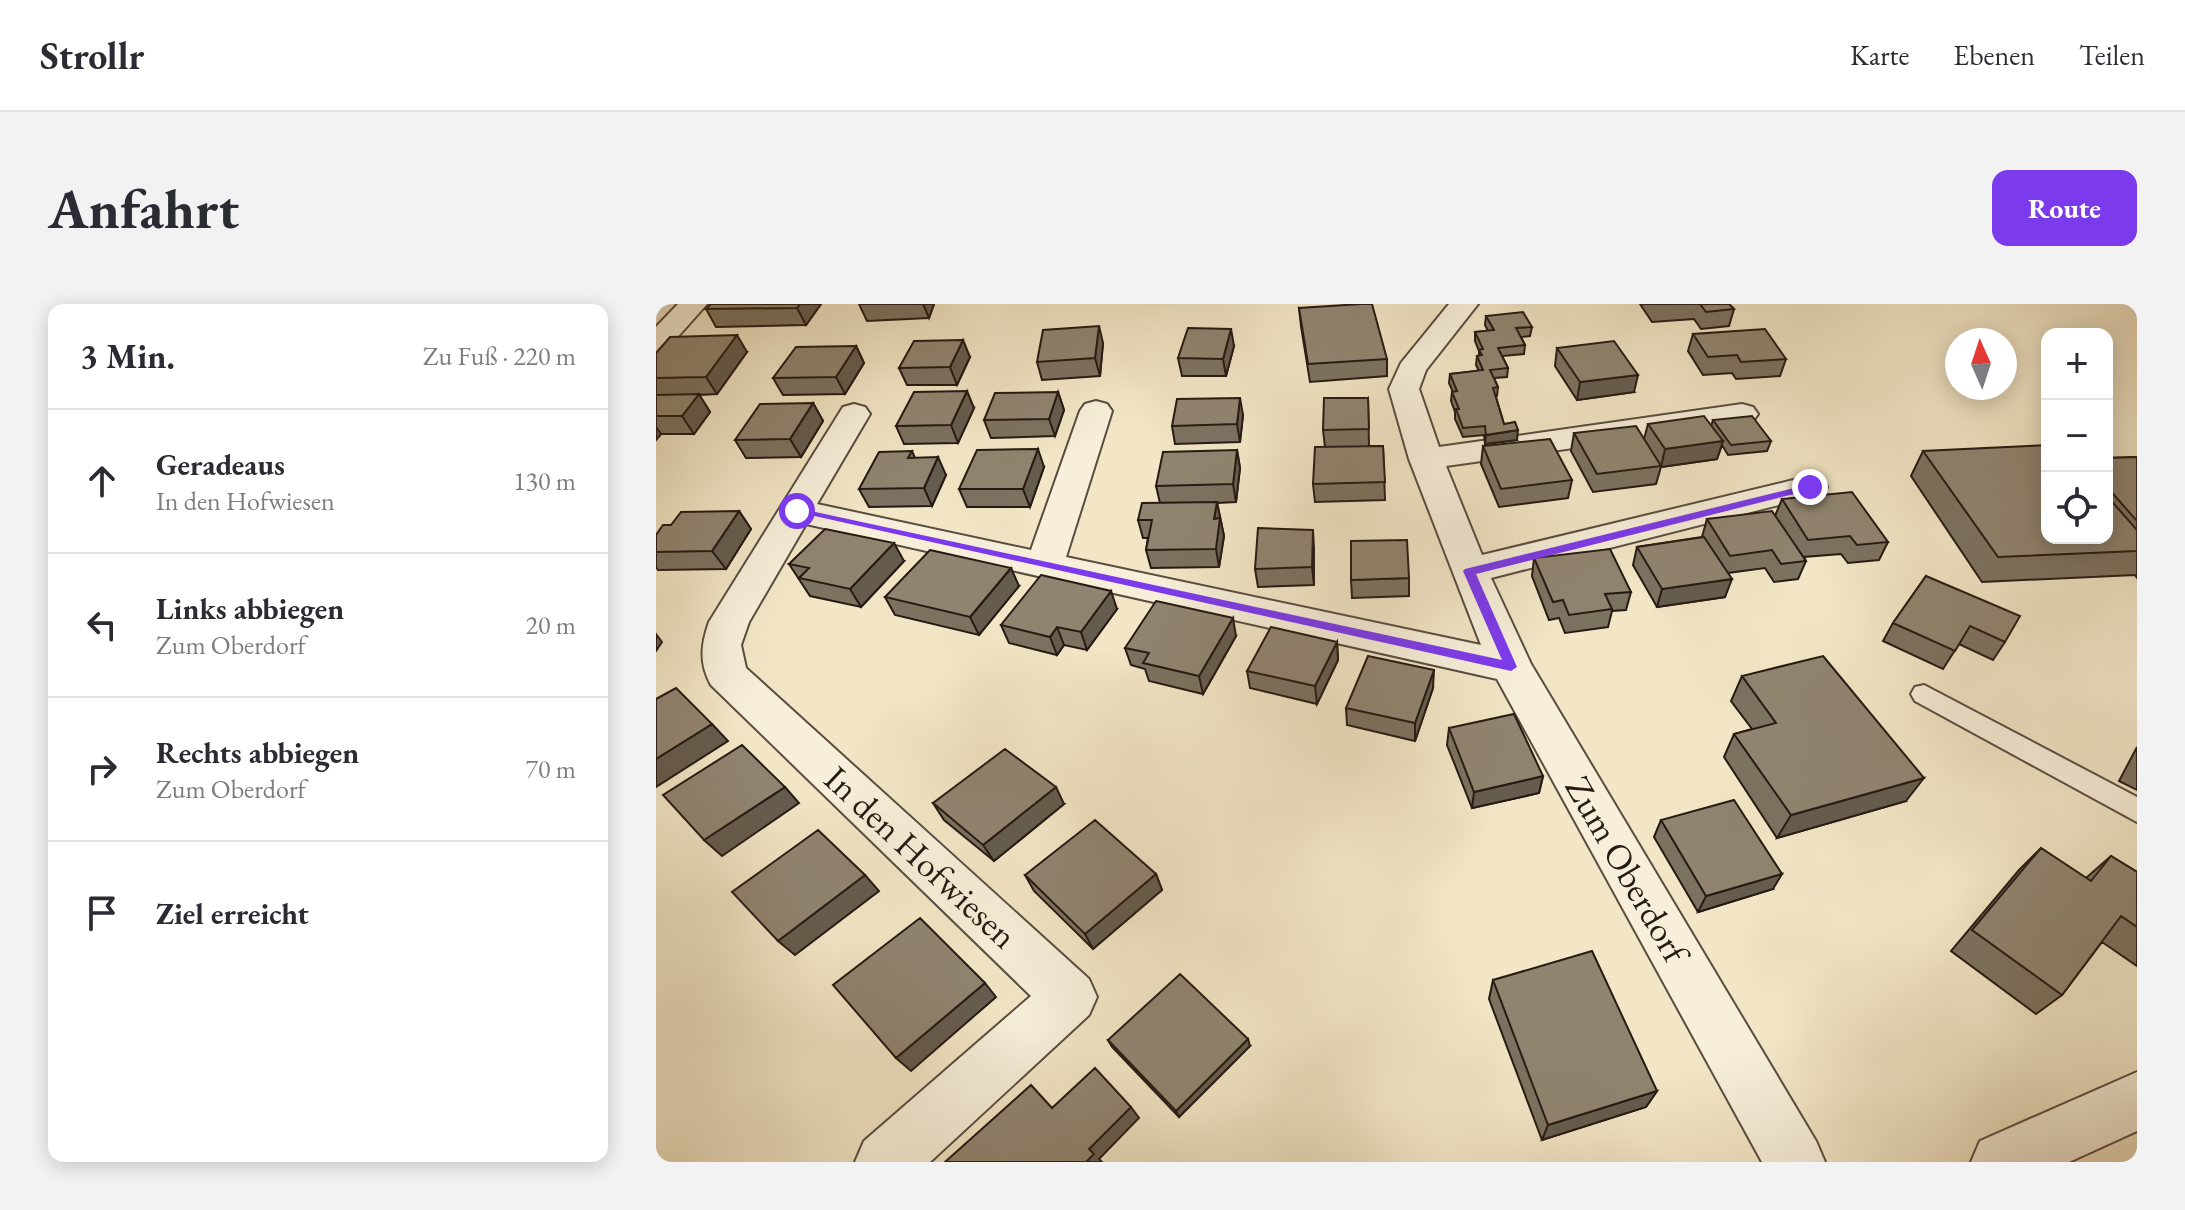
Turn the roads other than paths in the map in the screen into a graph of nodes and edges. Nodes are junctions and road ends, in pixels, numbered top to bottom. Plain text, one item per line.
1 (693, 304) edge
2 (1466, 304) edge
3 (656, 344) edge
4 (1096, 411) dead end
5 (854, 414) dead end
6 (1742, 414) edge
7 (1426, 459) junction
8 (1810, 487) dead end
9 (797, 511) junction
10 (1045, 564) junction
11 (1469, 571) junction
12 (1511, 667) junction
13 (1924, 694) dead end
14 (2137, 810) edge
15 (2137, 1101) edge
16 (885, 1162) edge
17 (1795, 1162) edge
18 (2001, 1162) edge

1 - 3 street
2 - 7 street, Zum Oberdorf
4 - 10 street
5 - 9 street, In den Hofwiesen
6 - 7 street
7 - 11 street, Zum Oberdorf
8 - 11 street
9 - 10 street
9 - 16 street, In den Hofwiesen
10 - 12 street
11 - 12 street, Zum Oberdorf
12 - 17 street, Zum Oberdorf
13 - 14 lane
15 - 18 street

